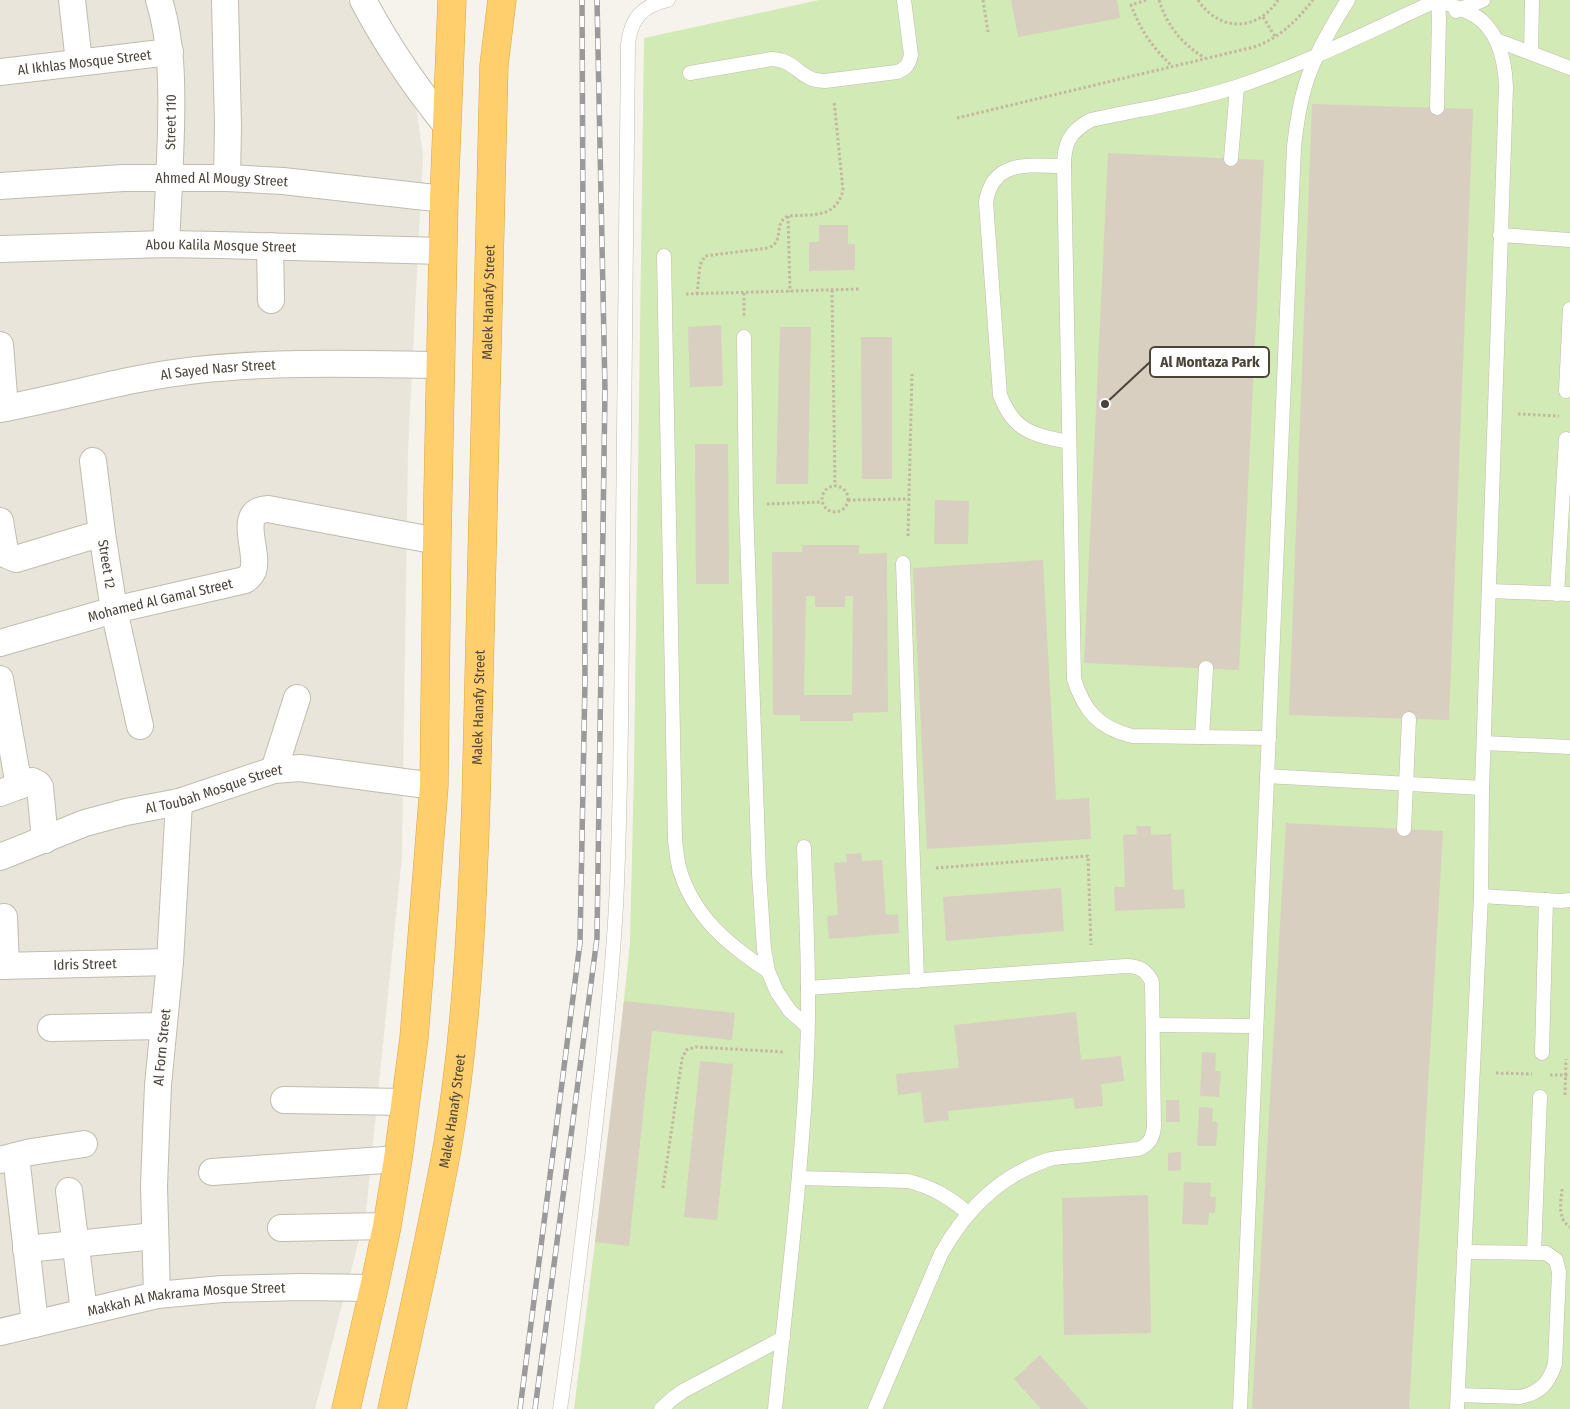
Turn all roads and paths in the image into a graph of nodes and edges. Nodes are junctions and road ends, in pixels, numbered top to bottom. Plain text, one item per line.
1 (72, 0) edge
2 (159, 0) edge
3 (225, 0) edge
4 (363, 0) edge
5 (452, 0) edge
6 (502, 0) edge
7 (668, 0) edge
8 (904, 0) edge
9 (983, 0) edge
10 (1146, 0) edge
11 (1159, 0) edge
12 (1198, 0) edge
13 (1278, 0) edge
14 (1313, 0) edge
15 (1438, 0) edge
16 (1483, 0) edge
17 (1532, 0) edge
18 (1350, 2) edge
19 (1459, 9) junction
20 (1263, 16) junction
21 (1439, 18) junction
22 (988, 32) dead end
23 (1276, 38) junction
24 (1496, 40) junction
25 (170, 52) junction
26 (1531, 53) junction
27 (1316, 55) junction
28 (1206, 58) junction
29 (79, 62) junction
30 (1172, 66) junction
31 (1570, 68) edge
32 (0, 72) edge
33 (690, 73) dead end
34 (832, 81) junction
35 (1237, 87) junction
36 (1437, 108) dead end
37 (957, 118) dead end
38 (446, 125) junction
39 (1231, 159) dead end
40 (1064, 166) junction
41 (170, 177) junction
42 (227, 178) junction
43 (0, 186) edge
44 (444, 199) junction
45 (788, 216) junction
46 (1500, 235) junction
47 (1570, 240) edge
48 (166, 244) junction
49 (270, 246) junction
50 (0, 249) edge
51 (443, 250) junction
52 (664, 256) dead end
53 (832, 290) junction
54 (860, 290) dead end
55 (790, 292) junction
56 (697, 294) junction
57 (664, 295) junction
58 (271, 300) dead end
59 (1570, 309) edge
60 (744, 336) dead end
61 (0, 345) edge
62 (440, 365) junction
63 (912, 374) dead end
64 (1566, 392) dead end
65 (2, 409) edge
66 (1494, 413) junction
67 (1561, 416) dead end
68 (1566, 440) dead end
69 (1069, 442) junction
70 (93, 460) dead end
71 (835, 486) junction
72 (909, 499) junction
73 (848, 500) junction
74 (822, 502) junction
75 (746, 505) junction
76 (1, 533) edge
77 (102, 533) junction
78 (908, 536) dead end
79 (437, 541) junction
80 (903, 563) dead end
81 (1489, 591) junction
82 (1563, 594) edge
83 (114, 610) junction
84 (0, 643) edge
85 (1206, 668) dead end
86 (0, 679) edge
87 (297, 698) dead end
88 (1409, 719) dead end
89 (140, 726) dead end
90 (1202, 737) junction
91 (1269, 738) junction
92 (1484, 743) junction
93 (1570, 748) edge
94 (274, 770) junction
95 (1267, 776) junction
96 (1406, 784) junction
97 (434, 786) junction
98 (1482, 788) junction
99 (9, 789) edge
100 (179, 802) junction
101 (1404, 829) dead end
102 (45, 840) junction
103 (804, 847) dead end
104 (0, 857) edge
105 (913, 870) junction
106 (1480, 896) junction
107 (1546, 900) junction
108 (1570, 900) edge
109 (4, 917) dead end
110 (170, 962) junction
111 (3, 966) edge
112 (1092, 968) junction
113 (768, 971) junction
114 (917, 981) junction
115 (808, 988) junction
116 (1153, 1025) junction
117 (163, 1026) junction
118 (807, 1026) junction
119 (1256, 1026) junction
120 (51, 1028) dead end
121 (1542, 1053) dead end
122 (807, 1054) junction
123 (1566, 1056) dead end
124 (1472, 1072) junction
125 (1537, 1074) dead end
126 (1547, 1075) dead end
127 (1565, 1075) junction
128 (1570, 1075) edge
129 (1565, 1095) dead end
130 (1540, 1097) dead end
131 (284, 1100) dead end
132 (405, 1102) junction
133 (84, 1144) dead end
134 (8, 1158) edge
135 (398, 1159) junction
136 (212, 1172) dead end
137 (800, 1178) junction
138 (1562, 1184) dead end
139 (663, 1188) dead end
140 (69, 1192) dead end
141 (968, 1213) junction
142 (387, 1226) junction
143 (1570, 1226) edge
144 (281, 1228) dead end
145 (155, 1236) junction
146 (75, 1244) junction
147 (26, 1249) junction
148 (1464, 1252) junction
149 (1534, 1252) junction
150 (374, 1288) junction
151 (157, 1295) junction
152 (84, 1312) junction
153 (35, 1324) junction
154 (0, 1332) edge
155 (783, 1338) junction
156 (1458, 1402) edge
157 (346, 1409) edge
158 (392, 1409) edge
159 (560, 1409) edge
160 (661, 1409) edge
161 (775, 1409) edge
162 (875, 1409) edge
163 (1240, 1409) edge

1 - 29 street
2 - 25 street, Street 110
3 - 42 street
4 - 38 street
5 - 38 highway
6 - 158 highway, Malek Hanafy Street
7 - 159 lane
8 - 34 lane
9 - 22 path
10 - 30 path
11 - 28 path
12 - 20 path
13 - 20 path
14 - 23 path
15 - 19 lane
15 - 21 lane
15 - 27 lane
16 - 19 lane
17 - 26 lane
18 - 27 lane
19 - 21 lane
19 - 24 lane
20 - 23 path
21 - 36 lane
23 - 28 path
24 - 26 lane
24 - 46 lane
25 - 29 street, Al Ikhlas Mosque Street
25 - 41 street, Street 110
26 - 31 lane
27 - 35 lane
27 - 91 lane
28 - 30 path
29 - 32 street, Al Ikhlas Mosque Street
30 - 37 path
33 - 34 lane
34 - 45 path
35 - 39 lane
35 - 40 lane
38 - 44 highway
40 - 69 lane
40 - 69 lane
41 - 42 street, Ahmed Al Mougy Street
41 - 43 street, Ahmed Al Mougy Street
41 - 48 street, Street 110
42 - 44 street, Ahmed Al Mougy Street
44 - 51 highway
45 - 55 path
45 - 56 path
46 - 47 lane
46 - 66 lane
48 - 49 street, Abou Kalila Mosque Street
48 - 50 street, Abou Kalila Mosque Street
49 - 51 street, Abou Kalila Mosque Street
49 - 58 street
51 - 62 highway
52 - 57 lane
53 - 54 path
53 - 55 path
53 - 71 path
55 - 56 path
56 - 57 path
57 - 113 lane
59 - 64 lane
60 - 75 lane
61 - 65 street
62 - 65 street, Al Sayed Nasr Street
62 - 79 highway
63 - 72 path
66 - 67 path
66 - 81 lane
68 - 82 lane
69 - 90 lane
70 - 77 street, Street 12
71 - 73 path
71 - 74 path
72 - 73 path
72 - 78 path
73 - 74 path
74 - 75 path
75 - 113 lane
76 - 77 street
77 - 83 street, Street 12
79 - 83 street, Mohamed Al Gamal Street
79 - 97 highway
80 - 105 lane
81 - 82 lane
81 - 92 lane
83 - 84 street, Mohamed Al Gamal Street
83 - 89 street, Street 12
85 - 90 lane
86 - 99 street
87 - 94 street
88 - 96 lane
90 - 91 lane
91 - 95 lane
92 - 93 lane
92 - 98 lane
94 - 97 street, Al Toubah Mosque Street
94 - 100 street, Al Toubah Mosque Street
95 - 96 lane
95 - 119 lane
96 - 98 lane
96 - 101 lane
97 - 132 highway
98 - 106 lane
99 - 102 street
100 - 102 street, Al Toubah Mosque Street
100 - 110 street, Al Forn Street
102 - 104 street, Al Toubah Mosque Street
103 - 115 lane
105 - 112 path
105 - 114 lane
106 - 107 lane
106 - 124 lane
107 - 108 lane
107 - 121 lane
109 - 111 street
110 - 111 street, Idris Street
110 - 117 street, Al Forn Street
112 - 114 lane
112 - 116 lane
113 - 118 lane
114 - 115 lane
115 - 118 lane
116 - 119 lane
116 - 141 lane
117 - 120 street
117 - 145 street, Al Forn Street
118 - 122 lane
119 - 163 lane
122 - 137 lane
122 - 139 path
123 - 127 path
124 - 125 path
124 - 148 lane
126 - 127 path
127 - 128 path
127 - 129 path
130 - 149 lane
131 - 132 street
132 - 135 highway
133 - 134 street
134 - 147 street
135 - 136 street
135 - 142 highway
137 - 141 lane
137 - 155 lane
138 - 143 path
140 - 146 street
141 - 162 lane
142 - 144 street
142 - 150 highway
145 - 146 street
145 - 151 street, Al Forn Street
146 - 147 street
146 - 152 street
147 - 153 street
148 - 149 lane
148 - 156 lane
149 - 156 lane
150 - 151 street, Makkah Al Makrama Mosque Street
150 - 157 highway
151 - 152 street, Makkah Al Makrama Mosque Street
152 - 153 street, Makkah Al Makrama Mosque Street
153 - 154 street, Makkah Al Makrama Mosque Street
155 - 160 lane
155 - 161 lane

